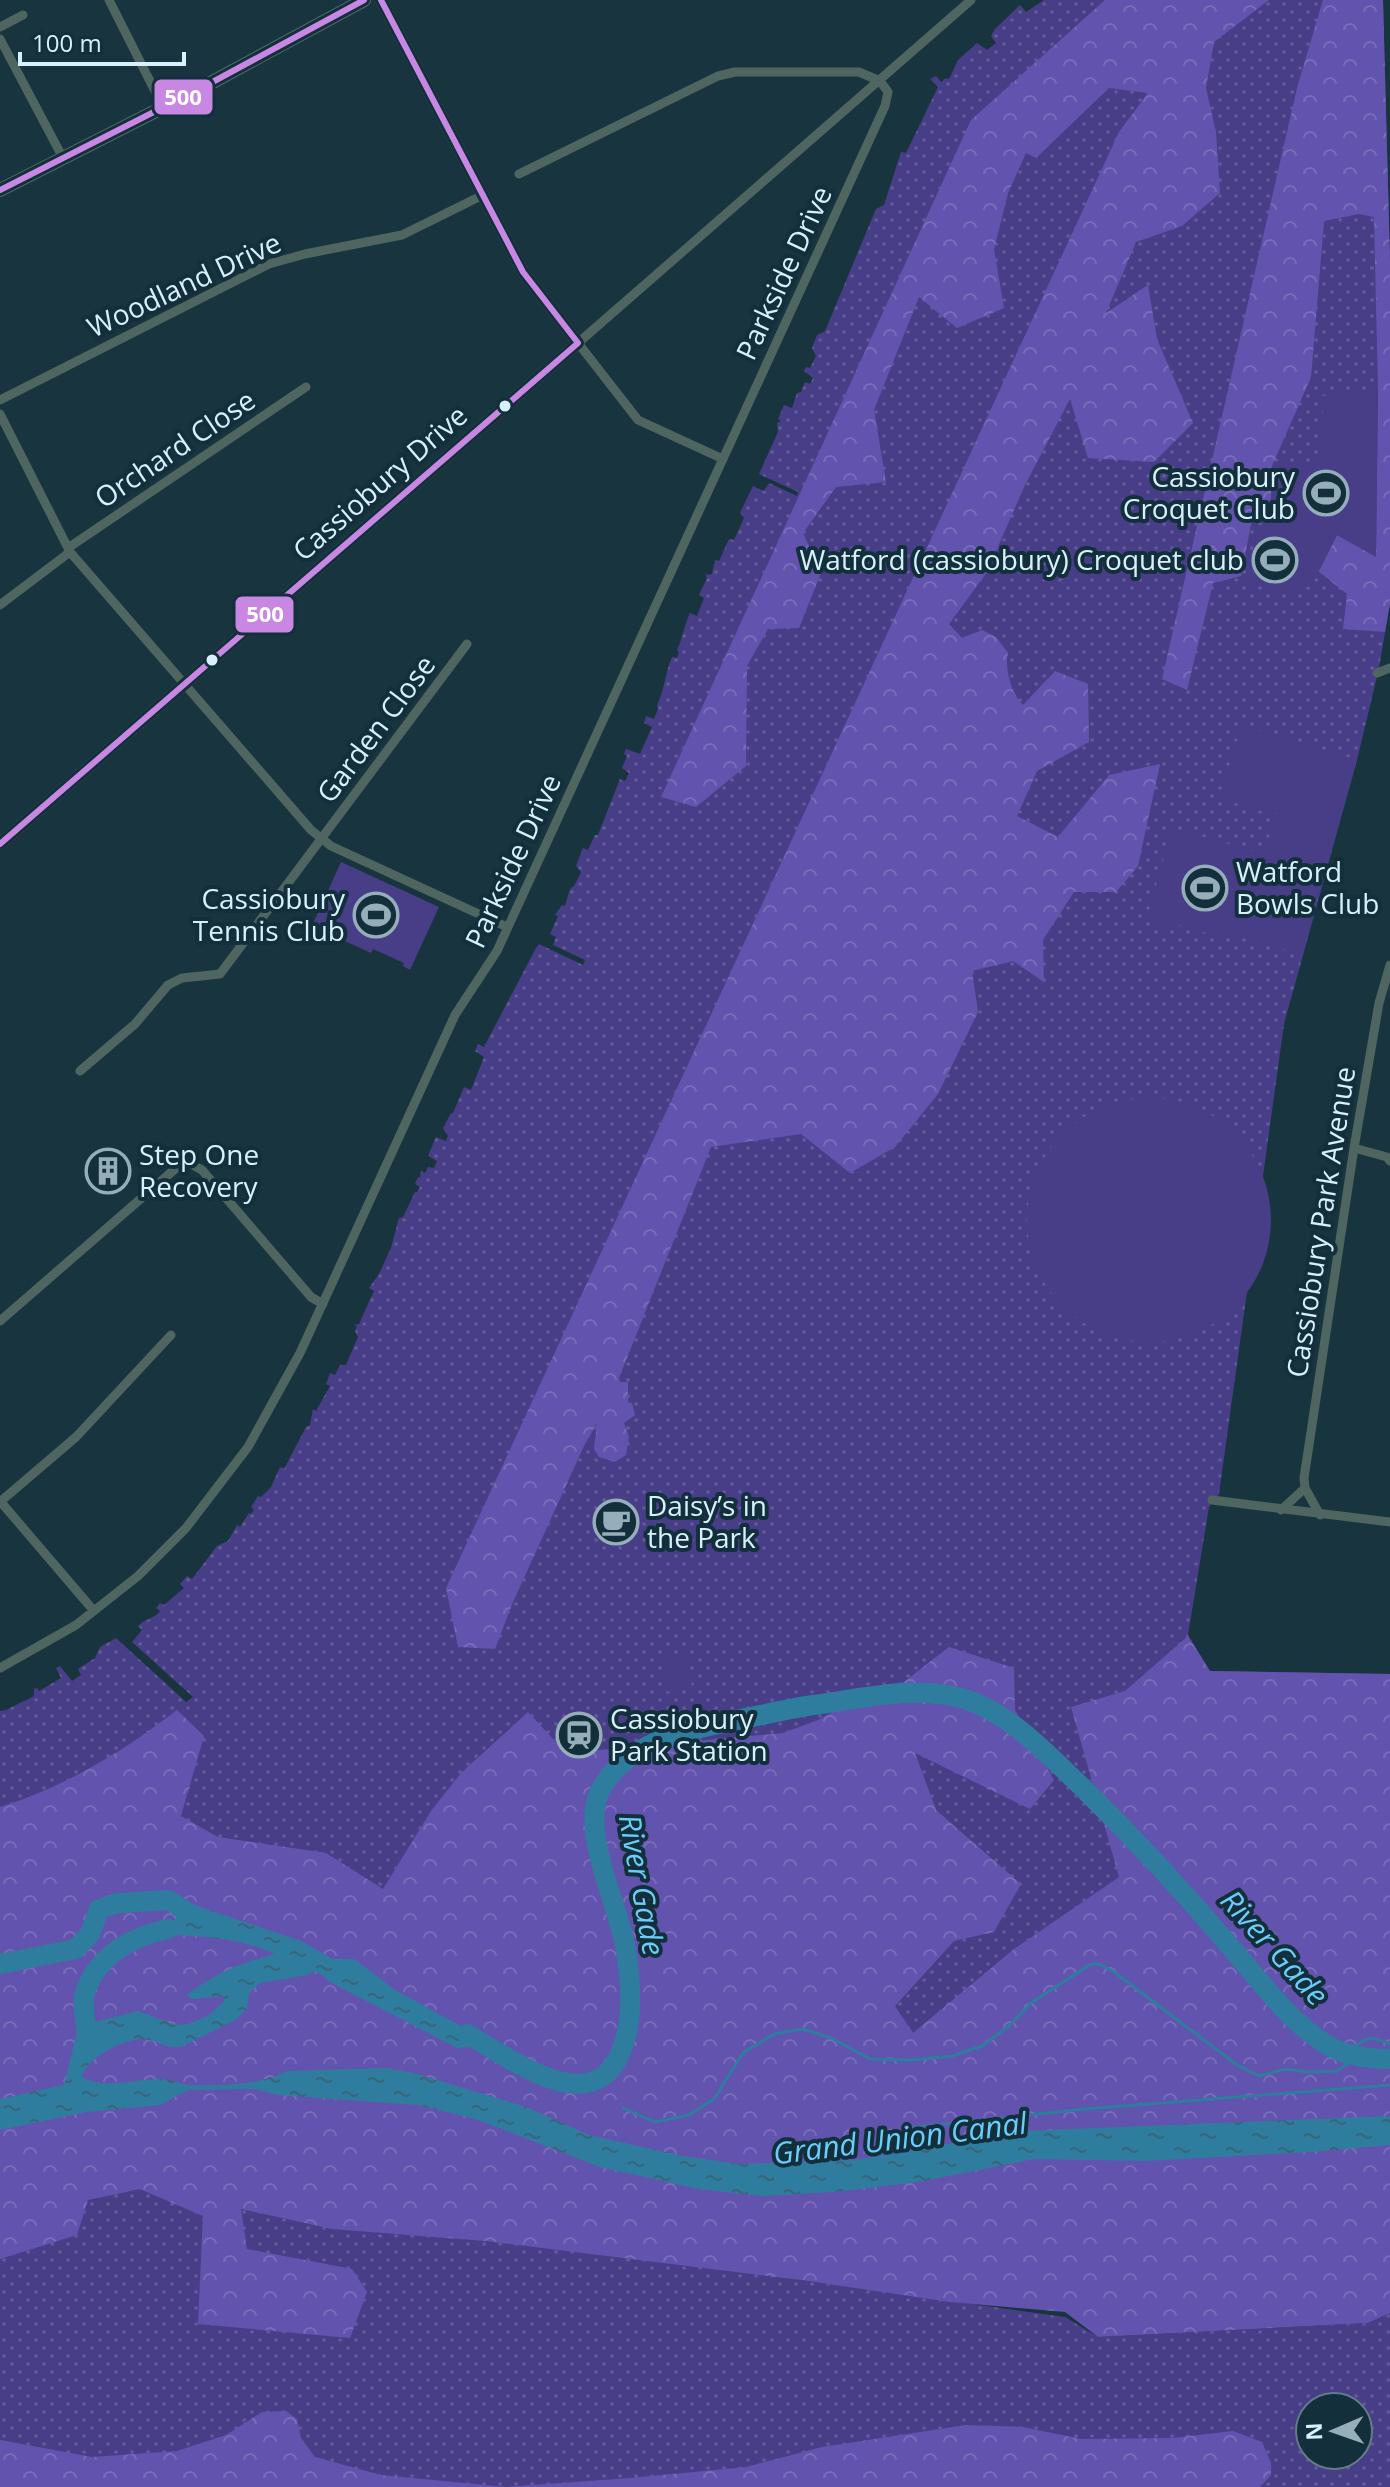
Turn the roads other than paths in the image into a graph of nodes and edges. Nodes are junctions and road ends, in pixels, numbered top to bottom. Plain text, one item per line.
1 (109, 0) edge
2 (364, 0) edge
3 (381, 0) edge
4 (971, 0) edge
5 (23, 15) dead end
6 (0, 27) edge
7 (0, 39) edge
8 (880, 81) junction
9 (163, 107) junction
10 (63, 158) junction
11 (519, 174) dead end
12 (0, 190) edge
13 (483, 195) junction
14 (578, 343) junction
15 (306, 387) dead end
16 (0, 400) edge
17 (0, 414) edge
18 (723, 459) junction
19 (69, 550) junction
20 (0, 605) edge
21 (467, 644) dead end
22 (1390, 668) edge
23 (1377, 673) dead end
24 (184, 684) junction
25 (320, 840) junction
26 (0, 844) edge
27 (507, 927) junction
28 (1390, 965) edge
29 (80, 1071) dead end
30 (1354, 1148) junction
31 (1390, 1161) edge
32 (323, 1304) junction
33 (0, 1321) edge
34 (171, 1335) dead end
35 (1305, 1488) junction
36 (1212, 1500) dead end
37 (0, 1501) edge
38 (1281, 1510) junction
39 (1320, 1515) junction
40 (1390, 1522) edge
41 (94, 1611) junction
42 (0, 1668) edge

1 - 9 street
2 - 9 main road
3 - 13 street
4 - 8 street, Cassiobury Drive
5 - 6 street
7 - 10 street
8 - 11 street
8 - 14 street, Cassiobury Drive
8 - 18 street, Parkside Drive
9 - 10 main road
10 - 12 main road
13 - 14 street
13 - 16 street, Woodland Drive
14 - 18 street
14 - 24 street, Cassiobury Drive
15 - 19 street, Orchard Close
17 - 19 street
18 - 27 street, Parkside Drive
19 - 20 street, Orchard Close
19 - 24 street
21 - 25 street, Garden Close
22 - 23 street
24 - 25 street
24 - 26 street, Cassiobury Drive
25 - 27 street
25 - 29 street, Garden Close
27 - 32 street, Parkside Drive
28 - 30 street, Cassiobury Park Avenue
30 - 31 street
30 - 35 street, Cassiobury Park Avenue
32 - 33 street
32 - 41 street, Parkside Drive
34 - 37 street
35 - 38 street
35 - 39 street
36 - 38 street
37 - 41 street
38 - 39 street
39 - 40 street
41 - 42 street, Parkside Drive

